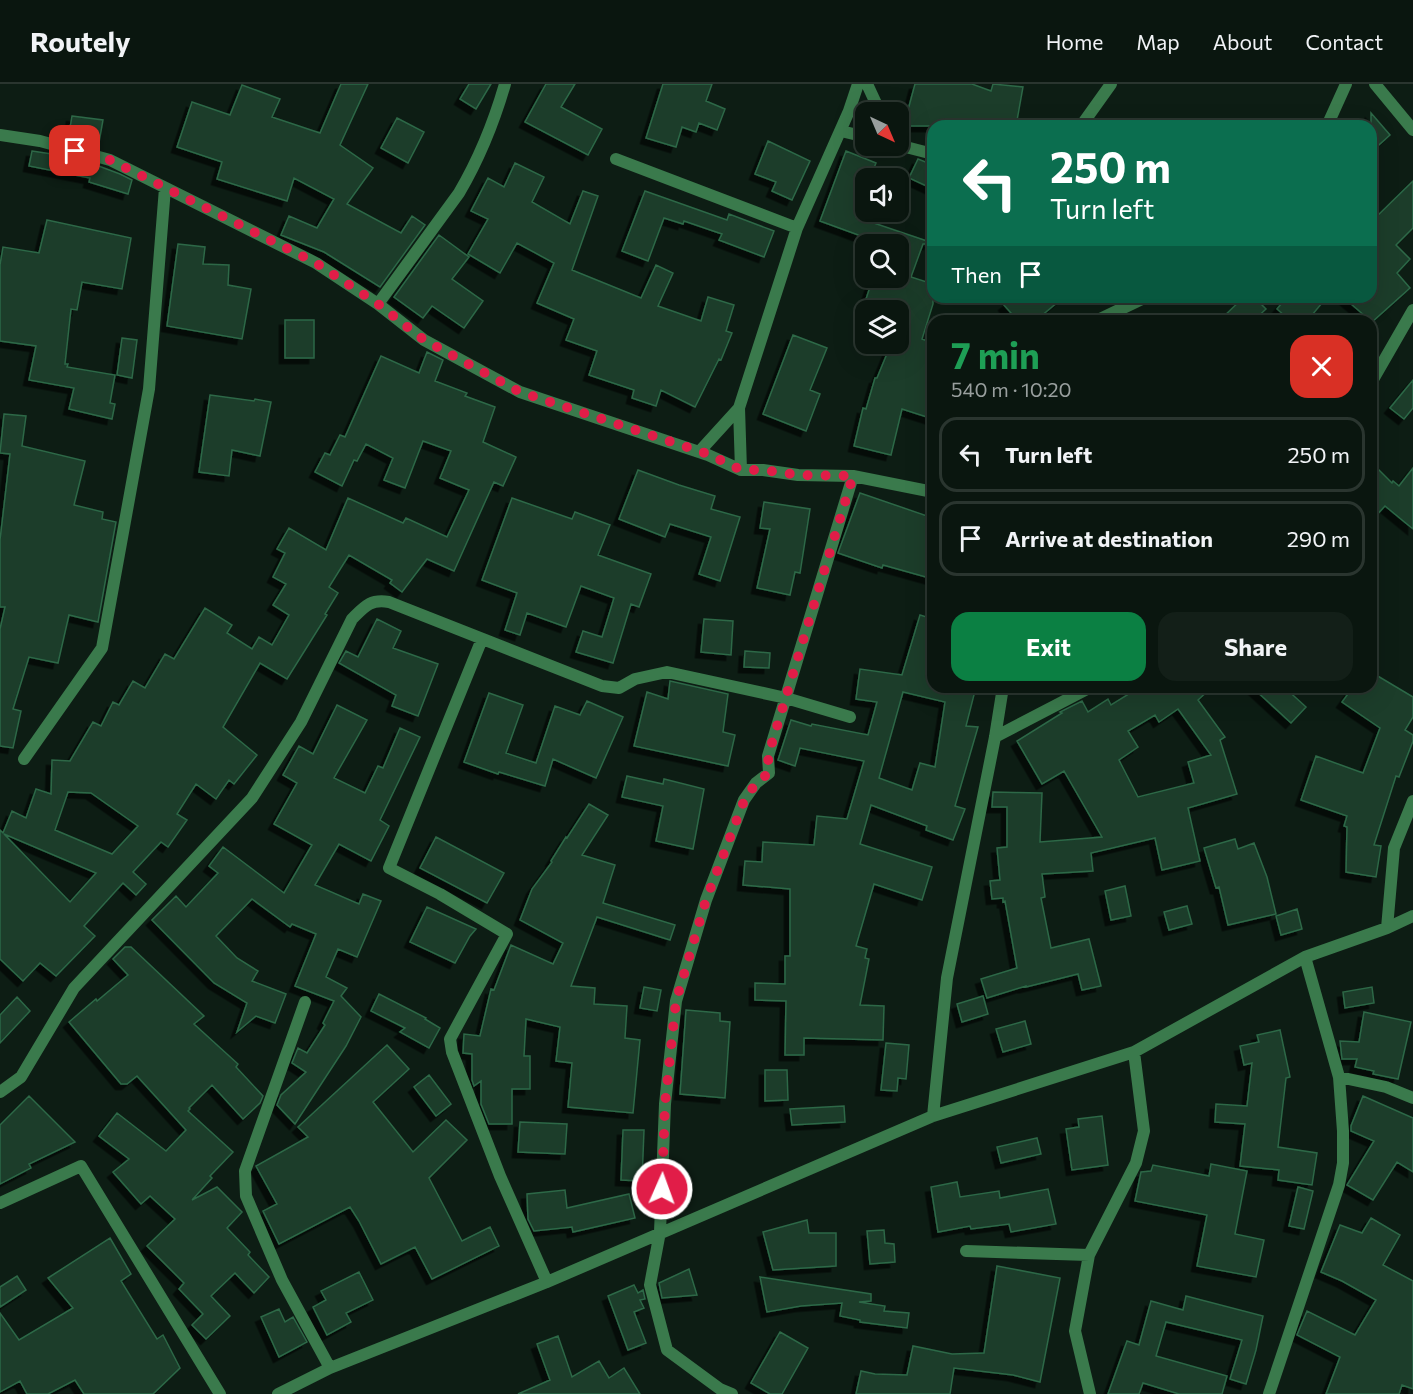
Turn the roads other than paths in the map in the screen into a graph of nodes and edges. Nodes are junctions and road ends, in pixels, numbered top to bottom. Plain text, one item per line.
1 (505, 84) edge
2 (858, 84) edge
3 (867, 84) edge
4 (1111, 84) edge
5 (1346, 84) edge
6 (1375, 84) edge
7 (875, 102) edge
8 (1085, 120) edge
9 (1330, 120) edge
10 (1413, 130) edge
11 (841, 131) junction
12 (855, 134) edge
13 (0, 135) edge
14 (909, 148) edge
15 (927, 152) edge
16 (616, 159) dead end
17 (165, 188) junction
18 (797, 228) junction
19 (1134, 303) edge
20 (378, 304) junction
21 (1413, 310) edge
22 (1108, 315) edge
23 (1377, 373) edge
24 (739, 408) junction
25 (699, 452) junction
26 (741, 470) junction
27 (853, 476) junction
28 (927, 491) edge
29 (482, 639) junction
30 (1002, 693) edge
31 (1079, 693) edge
32 (786, 698) junction
33 (850, 717) dead end
34 (995, 737) junction
35 (24, 759) dead end
36 (1413, 801) edge
37 (1413, 916) edge
38 (1387, 928) junction
39 (1305, 957) junction
40 (305, 1002) dead end
41 (1134, 1052) junction
42 (1338, 1077) junction
43 (0, 1092) edge
44 (1413, 1098) edge
45 (933, 1116) junction
46 (0, 1203) edge
47 (660, 1232) junction
48 (966, 1251) dead end
49 (1089, 1255) junction
50 (547, 1282) junction
51 (330, 1368) junction
52 (220, 1394) edge
53 (278, 1394) edge
54 (732, 1394) edge
55 (1090, 1394) edge
56 (1269, 1394) edge

1 - 20 street
2 - 11 street
3 - 7 street
4 - 8 street
5 - 9 street
6 - 10 street
11 - 12 street
11 - 18 street
13 - 17 street
14 - 15 street
16 - 18 street
17 - 20 street
17 - 35 street
18 - 24 street
19 - 22 street
20 - 25 street
21 - 23 street
24 - 25 street
24 - 26 street
25 - 26 street
26 - 27 street
27 - 28 street
27 - 32 street
29 - 32 street
29 - 43 street
29 - 50 street
30 - 34 street
31 - 34 street
32 - 33 street
32 - 47 street
34 - 45 street
36 - 38 street
37 - 38 street
38 - 39 street
39 - 41 street
39 - 42 street
40 - 51 street
41 - 45 street
41 - 49 street
42 - 44 street
42 - 56 street
45 - 47 street
46 - 52 street
47 - 50 street
47 - 54 street
48 - 49 street
49 - 55 street
50 - 51 street
51 - 53 street

